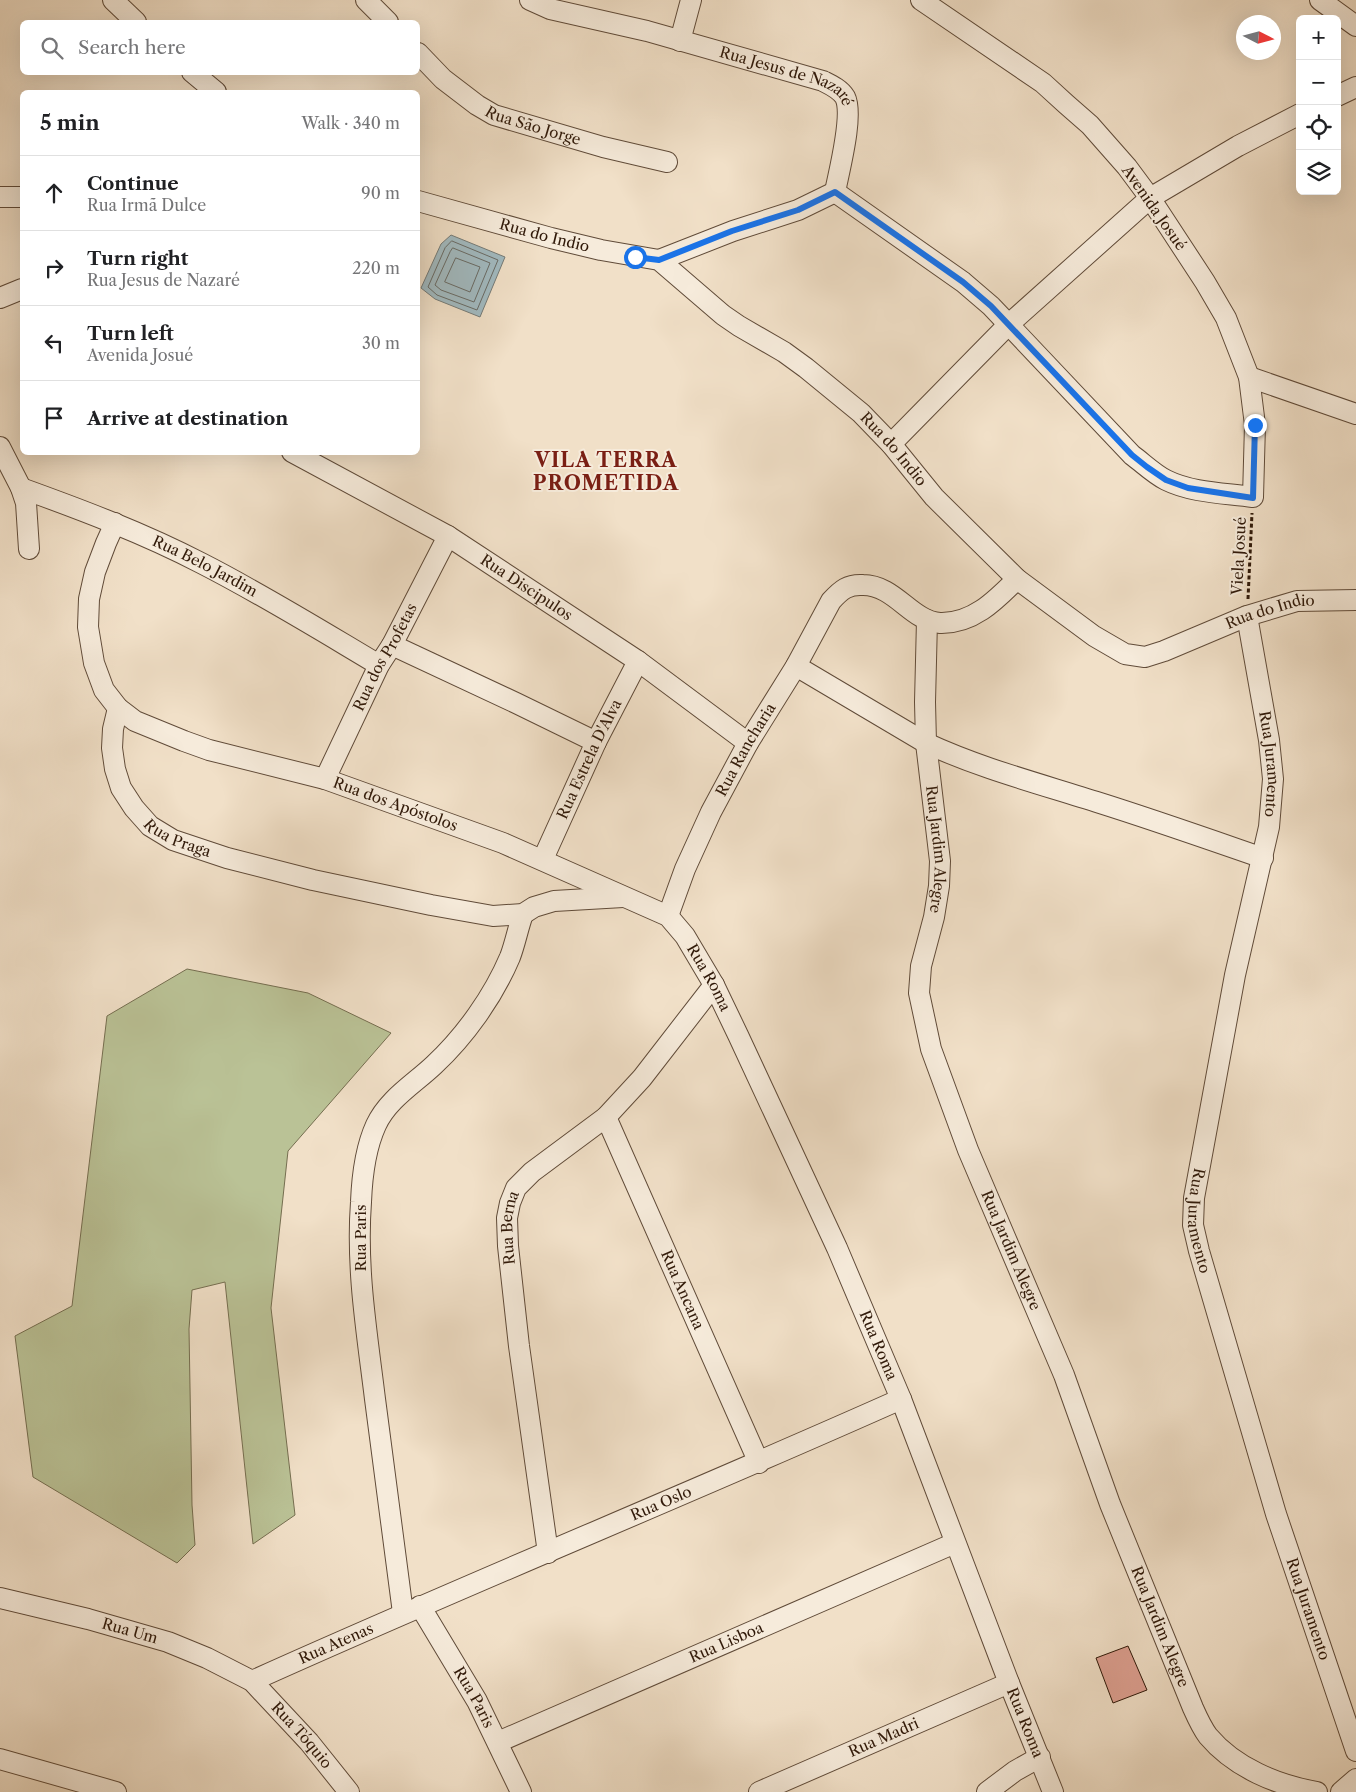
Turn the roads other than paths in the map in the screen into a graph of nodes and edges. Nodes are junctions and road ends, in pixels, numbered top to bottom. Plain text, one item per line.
1 (113, 0) edge
2 (366, 0) edge
3 (530, 0) edge
4 (692, 0) edge
5 (921, 0) edge
6 (1320, 0) edge
7 (134, 20) edge
8 (386, 20) edge
9 (1356, 26) edge
10 (680, 41) junction
11 (420, 55) edge
12 (196, 75) edge
13 (1356, 87) edge
14 (214, 90) edge
15 (1341, 94) edge
16 (1296, 116) edge
17 (667, 162) dead end
18 (835, 192) junction
19 (0, 197) edge
20 (20, 197) edge
21 (1150, 198) junction
22 (420, 202) edge
23 (659, 260) junction
24 (20, 290) edge
25 (0, 298) edge
26 (1008, 325) junction
27 (1249, 377) junction
28 (1356, 414) edge
29 (891, 444) junction
30 (0, 447) edge
31 (298, 455) edge
32 (21, 488) junction
33 (116, 523) junction
34 (448, 536) junction
35 (29, 549) dead end
36 (1017, 579) junction
37 (1356, 600) edge
38 (1247, 616) junction
39 (927, 620) junction
40 (392, 645) junction
41 (638, 661) junction
42 (379, 665) junction
43 (796, 666) junction
44 (118, 708) junction
45 (596, 742) junction
46 (748, 743) junction
47 (926, 744) junction
48 (325, 779) junction
49 (1263, 858) junction
50 (543, 859) junction
51 (625, 897) junction
52 (523, 914) junction
53 (668, 916) junction
54 (714, 985) junction
55 (606, 1118) junction
56 (901, 1399) junction
57 (759, 1462) junction
58 (955, 1543) junction
59 (548, 1553) junction
60 (0, 1598) edge
61 (412, 1610) junction
62 (252, 1681) junction
63 (1009, 1683) junction
64 (498, 1742) junction
65 (1356, 1751) edge
66 (1040, 1757) junction
67 (0, 1759) edge
68 (1356, 1779) edge
69 (116, 1792) edge
70 (349, 1792) edge
71 (521, 1792) edge
72 (759, 1792) edge
73 (987, 1792) edge
74 (1053, 1792) edge
75 (1318, 1792) edge
76 (1341, 1792) edge

1 - 7 street
2 - 8 street
3 - 10 street, Rua Jesus de Nazaré
4 - 10 street
5 - 21 street, Avenida Josué
6 - 9 street
10 - 18 street, Rua Jesus de Nazaré
11 - 17 street, Rua São Jorge
12 - 14 street
13 - 15 street
16 - 21 street
18 - 23 street
18 - 26 street
19 - 20 street
21 - 26 street
21 - 27 street, Avenida Josué
22 - 23 street, Rua do Indio
23 - 29 street, Rua do Indio
24 - 25 street
26 - 27 street, Avenida Josué
26 - 29 street
27 - 28 street
29 - 36 street, Rua do Indio
30 - 32 street
31 - 34 street, Rua Discipulos
32 - 33 street, Rua Belo Jardim
32 - 35 street
33 - 42 street, Rua Belo Jardim
33 - 44 street
34 - 40 street, Rua dos Profetas
34 - 41 street, Rua Discipulos
36 - 38 street, Rua do Indio
36 - 39 street
37 - 38 street, Rua do Indio
38 - 49 street, Rua Juramento
39 - 43 street, Rua Rancharia
39 - 47 street, Rua Jardim Alegre
40 - 42 street, Rua dos Profetas
40 - 45 street
41 - 45 street, Rua Estrela D'Alva
41 - 46 street, Rua Discipulos
42 - 48 street, Rua dos Profetas
43 - 46 street, Rua Rancharia
43 - 47 street
44 - 48 street, Rua dos Apóstolos
44 - 52 street, Rua Praga
45 - 50 street, Rua Estrela D'Alva
46 - 53 street, Rua Rancharia
47 - 49 street
47 - 75 street, Rua Jardim Alegre
48 - 50 street, Rua dos Apóstolos
49 - 65 street, Rua Juramento
50 - 51 street, Rua dos Apóstolos
51 - 52 street
51 - 53 street, Rua dos Apóstolos
52 - 61 street, Rua Paris
53 - 54 street, Rua Roma
54 - 55 street, Rua Berna
54 - 56 street, Rua Roma
55 - 57 street, Rua Ancana
55 - 59 street, Rua Berna
56 - 57 street, Rua Oslo
56 - 58 street, Rua Roma
57 - 59 street, Rua Oslo
58 - 63 street, Rua Roma
58 - 64 street, Rua Lisboa
59 - 61 street, Rua Oslo
60 - 62 street, Rua Um
61 - 62 street, Rua Atenas
61 - 64 street, Rua Paris
62 - 70 street, Rua Tóquio
63 - 66 street, Rua Roma
63 - 72 street, Rua Madri
64 - 71 street, Rua Paris
66 - 73 street
66 - 74 street, Rua Roma
67 - 69 street
68 - 76 street

